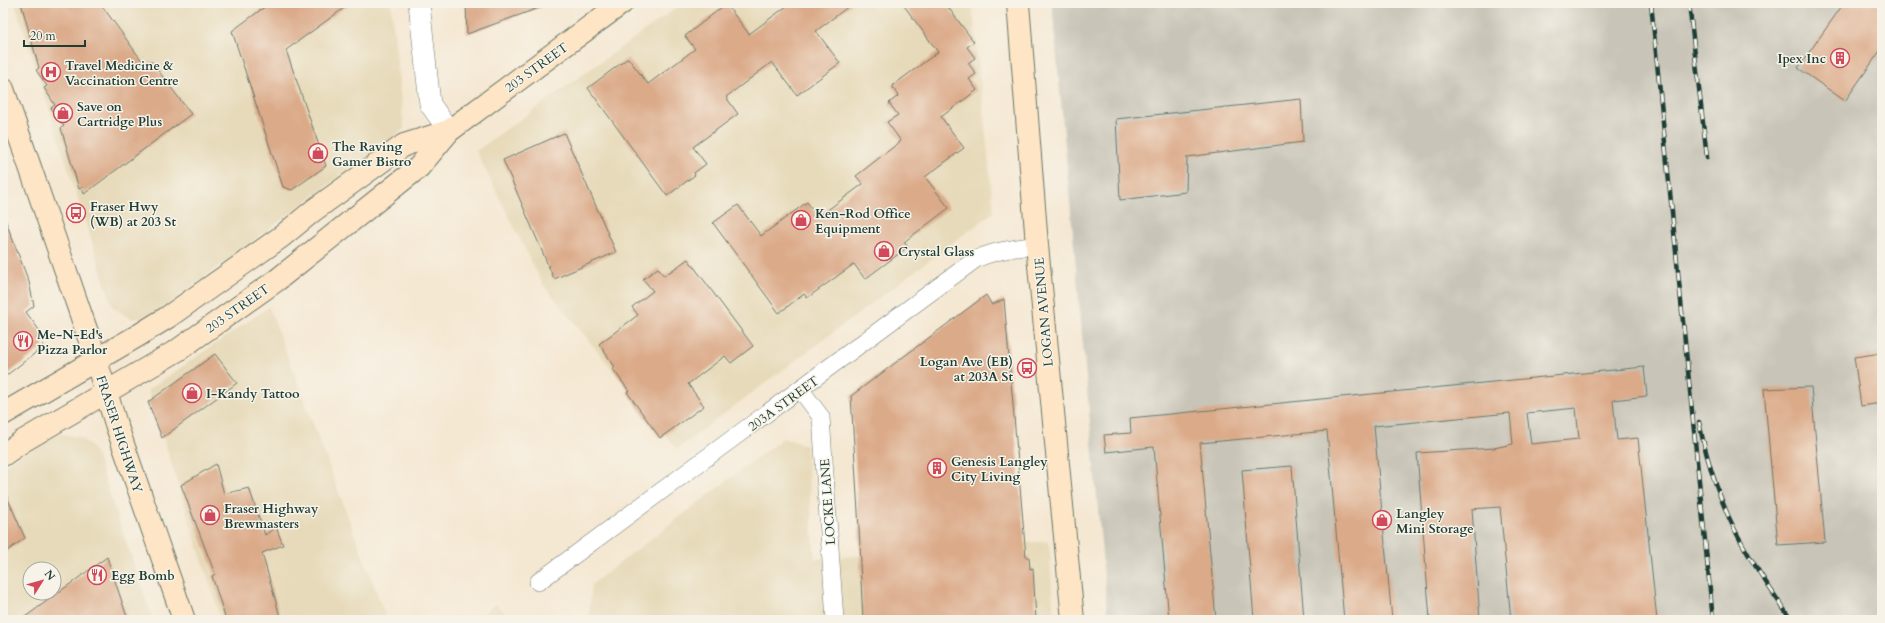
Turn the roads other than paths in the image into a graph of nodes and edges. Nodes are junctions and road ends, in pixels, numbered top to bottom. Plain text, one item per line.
1 (420, 3) edge
2 (622, 3) edge
3 (1018, 3) edge
4 (3, 89) edge
5 (449, 131) junction
6 (1037, 245) junction
7 (96, 360) junction
8 (801, 390) junction
9 (106, 392) junction
10 (3, 414) edge
11 (3, 455) edge
12 (538, 582) dead end
13 (184, 620) edge
14 (835, 620) edge
15 (1073, 620) edge

1 - 5 street
2 - 5 main road, 203 STREET
3 - 6 main road, LOGAN AVENUE
4 - 7 main road, FRASER HIGHWAY
5 - 7 main road, 203 STREET
5 - 9 main road, 203 STREET
6 - 8 street, 203A STREET
6 - 15 main road, LOGAN AVENUE
7 - 9 main road, FRASER HIGHWAY
7 - 10 main road, 203 STREET
8 - 12 street, 203A STREET
8 - 14 street, LOCKE LANE
9 - 11 main road, 203 STREET
9 - 13 main road, FRASER HIGHWAY

